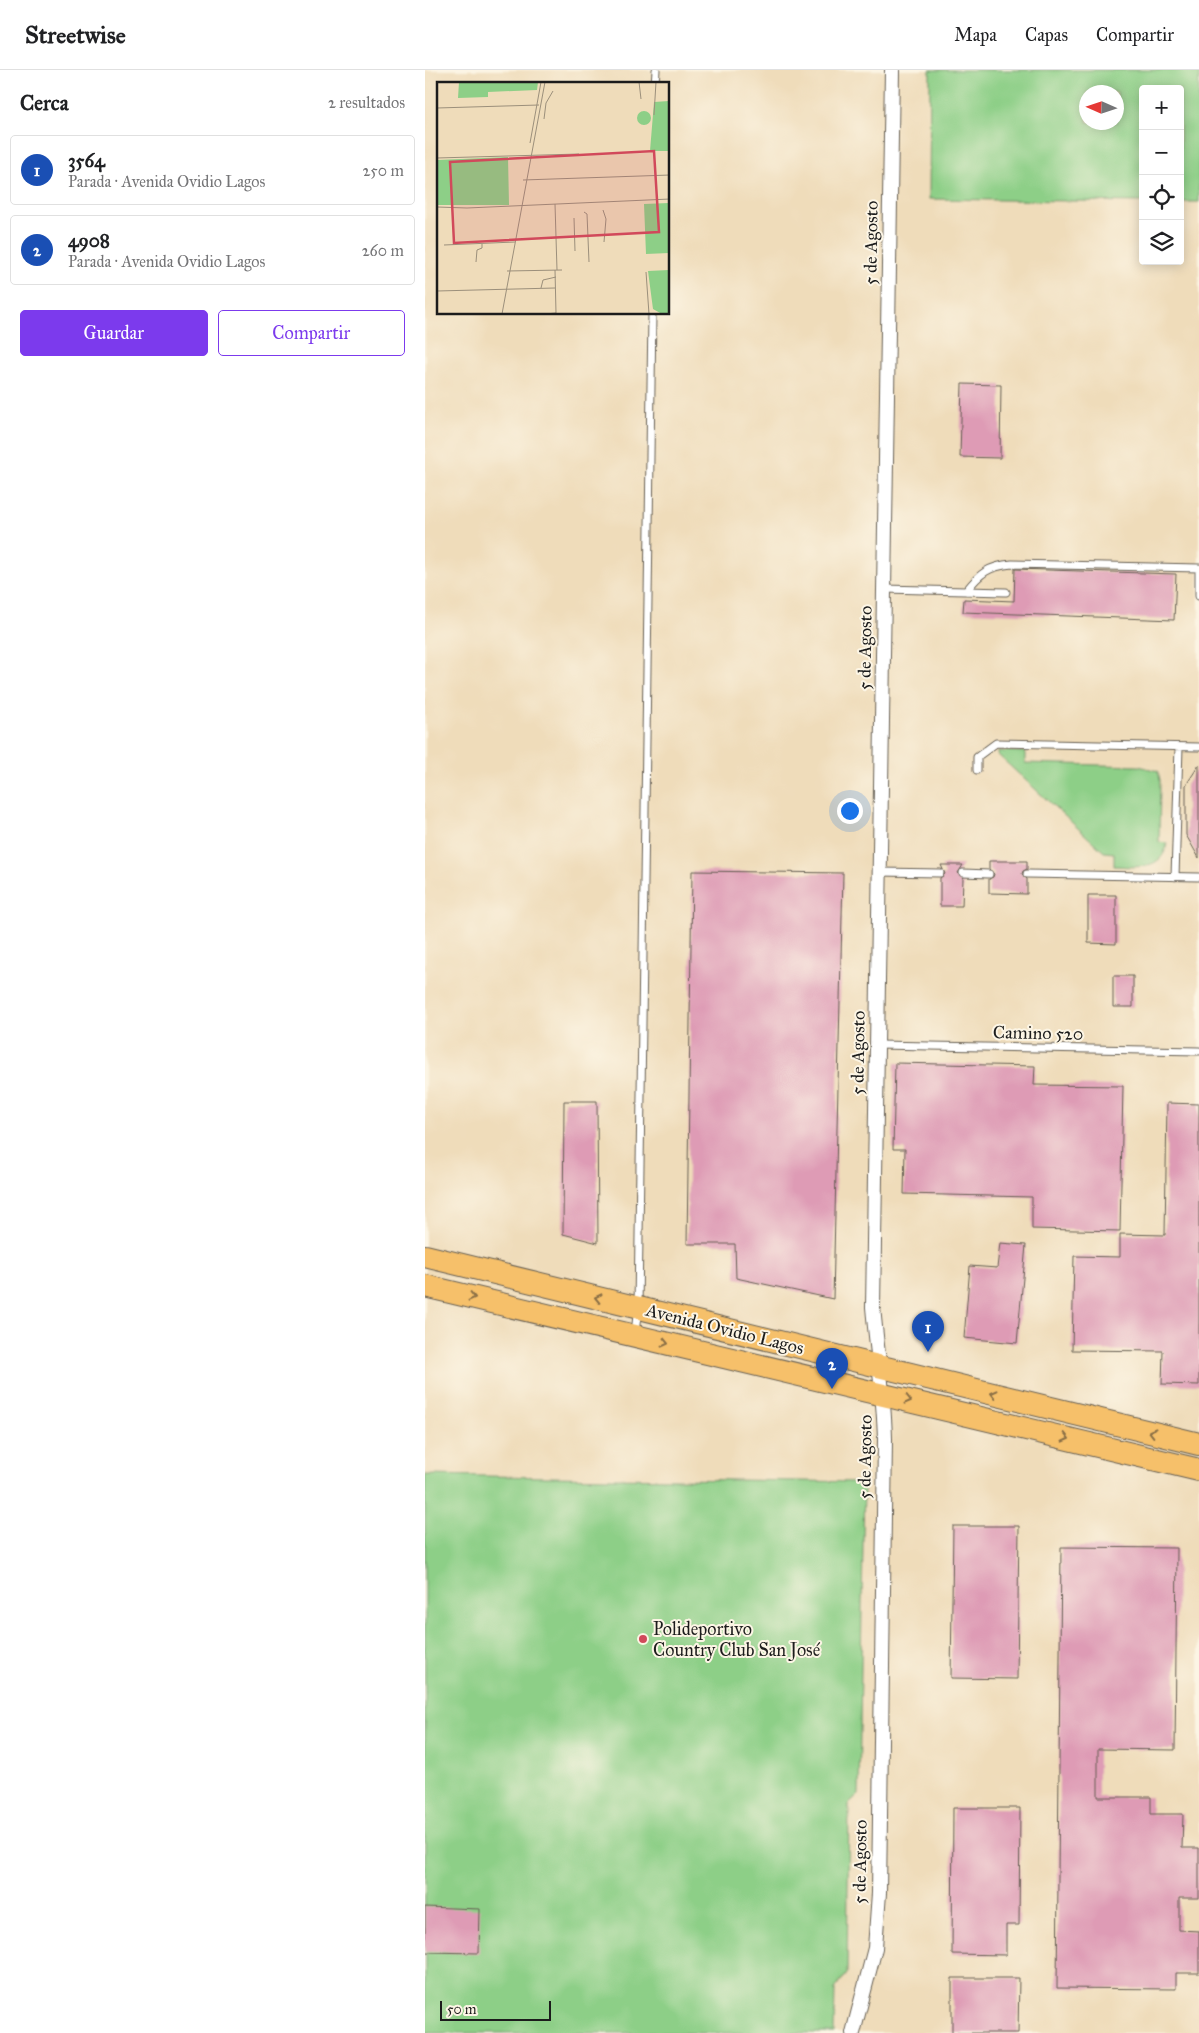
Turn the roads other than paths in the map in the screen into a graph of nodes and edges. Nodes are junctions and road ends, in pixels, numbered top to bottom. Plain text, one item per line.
1 (892, 70) edge
2 (652, 315) edge
3 (884, 589) junction
4 (965, 591) junction
5 (1006, 592) dead end
6 (1199, 596) edge
7 (1179, 747) junction
8 (1199, 747) edge
9 (977, 770) dead end
10 (880, 872) junction
11 (940, 873) dead end
12 (963, 873) dead end
13 (989, 874) dead end
14 (1027, 874) dead end
15 (1175, 877) junction
16 (1199, 877) edge
17 (877, 1045) junction
18 (1199, 1051) edge
19 (425, 1256) edge
20 (425, 1286) edge
21 (638, 1307) junction
22 (635, 1336) junction
23 (879, 1367) junction
24 (883, 1394) junction
25 (1199, 1444) edge
26 (1199, 1470) edge
27 (853, 2033) edge

1 - 3 street, 5 de Agosto
2 - 21 lane
3 - 4 lane
3 - 10 street, 5 de Agosto
4 - 5 lane
4 - 6 lane
7 - 8 lane
7 - 9 lane
7 - 15 lane
10 - 11 lane
10 - 17 street, 5 de Agosto
12 - 13 lane
14 - 15 lane
15 - 16 lane
17 - 18 lane, Camino 520
17 - 23 street, 5 de Agosto
21 -> 19 main road, Avenida Ovidio Lagos
20 -> 22 main road, Avenida Ovidio Lagos
21 - 22 lane
21 - 23 main road, Avenida Ovidio Lagos
22 -> 24 main road, Avenida Ovidio Lagos
23 - 24 street, 5 de Agosto
25 -> 23 main road, Avenida Ovidio Lagos
24 -> 26 main road, Avenida Ovidio Lagos
24 - 27 street, 5 de Agosto

